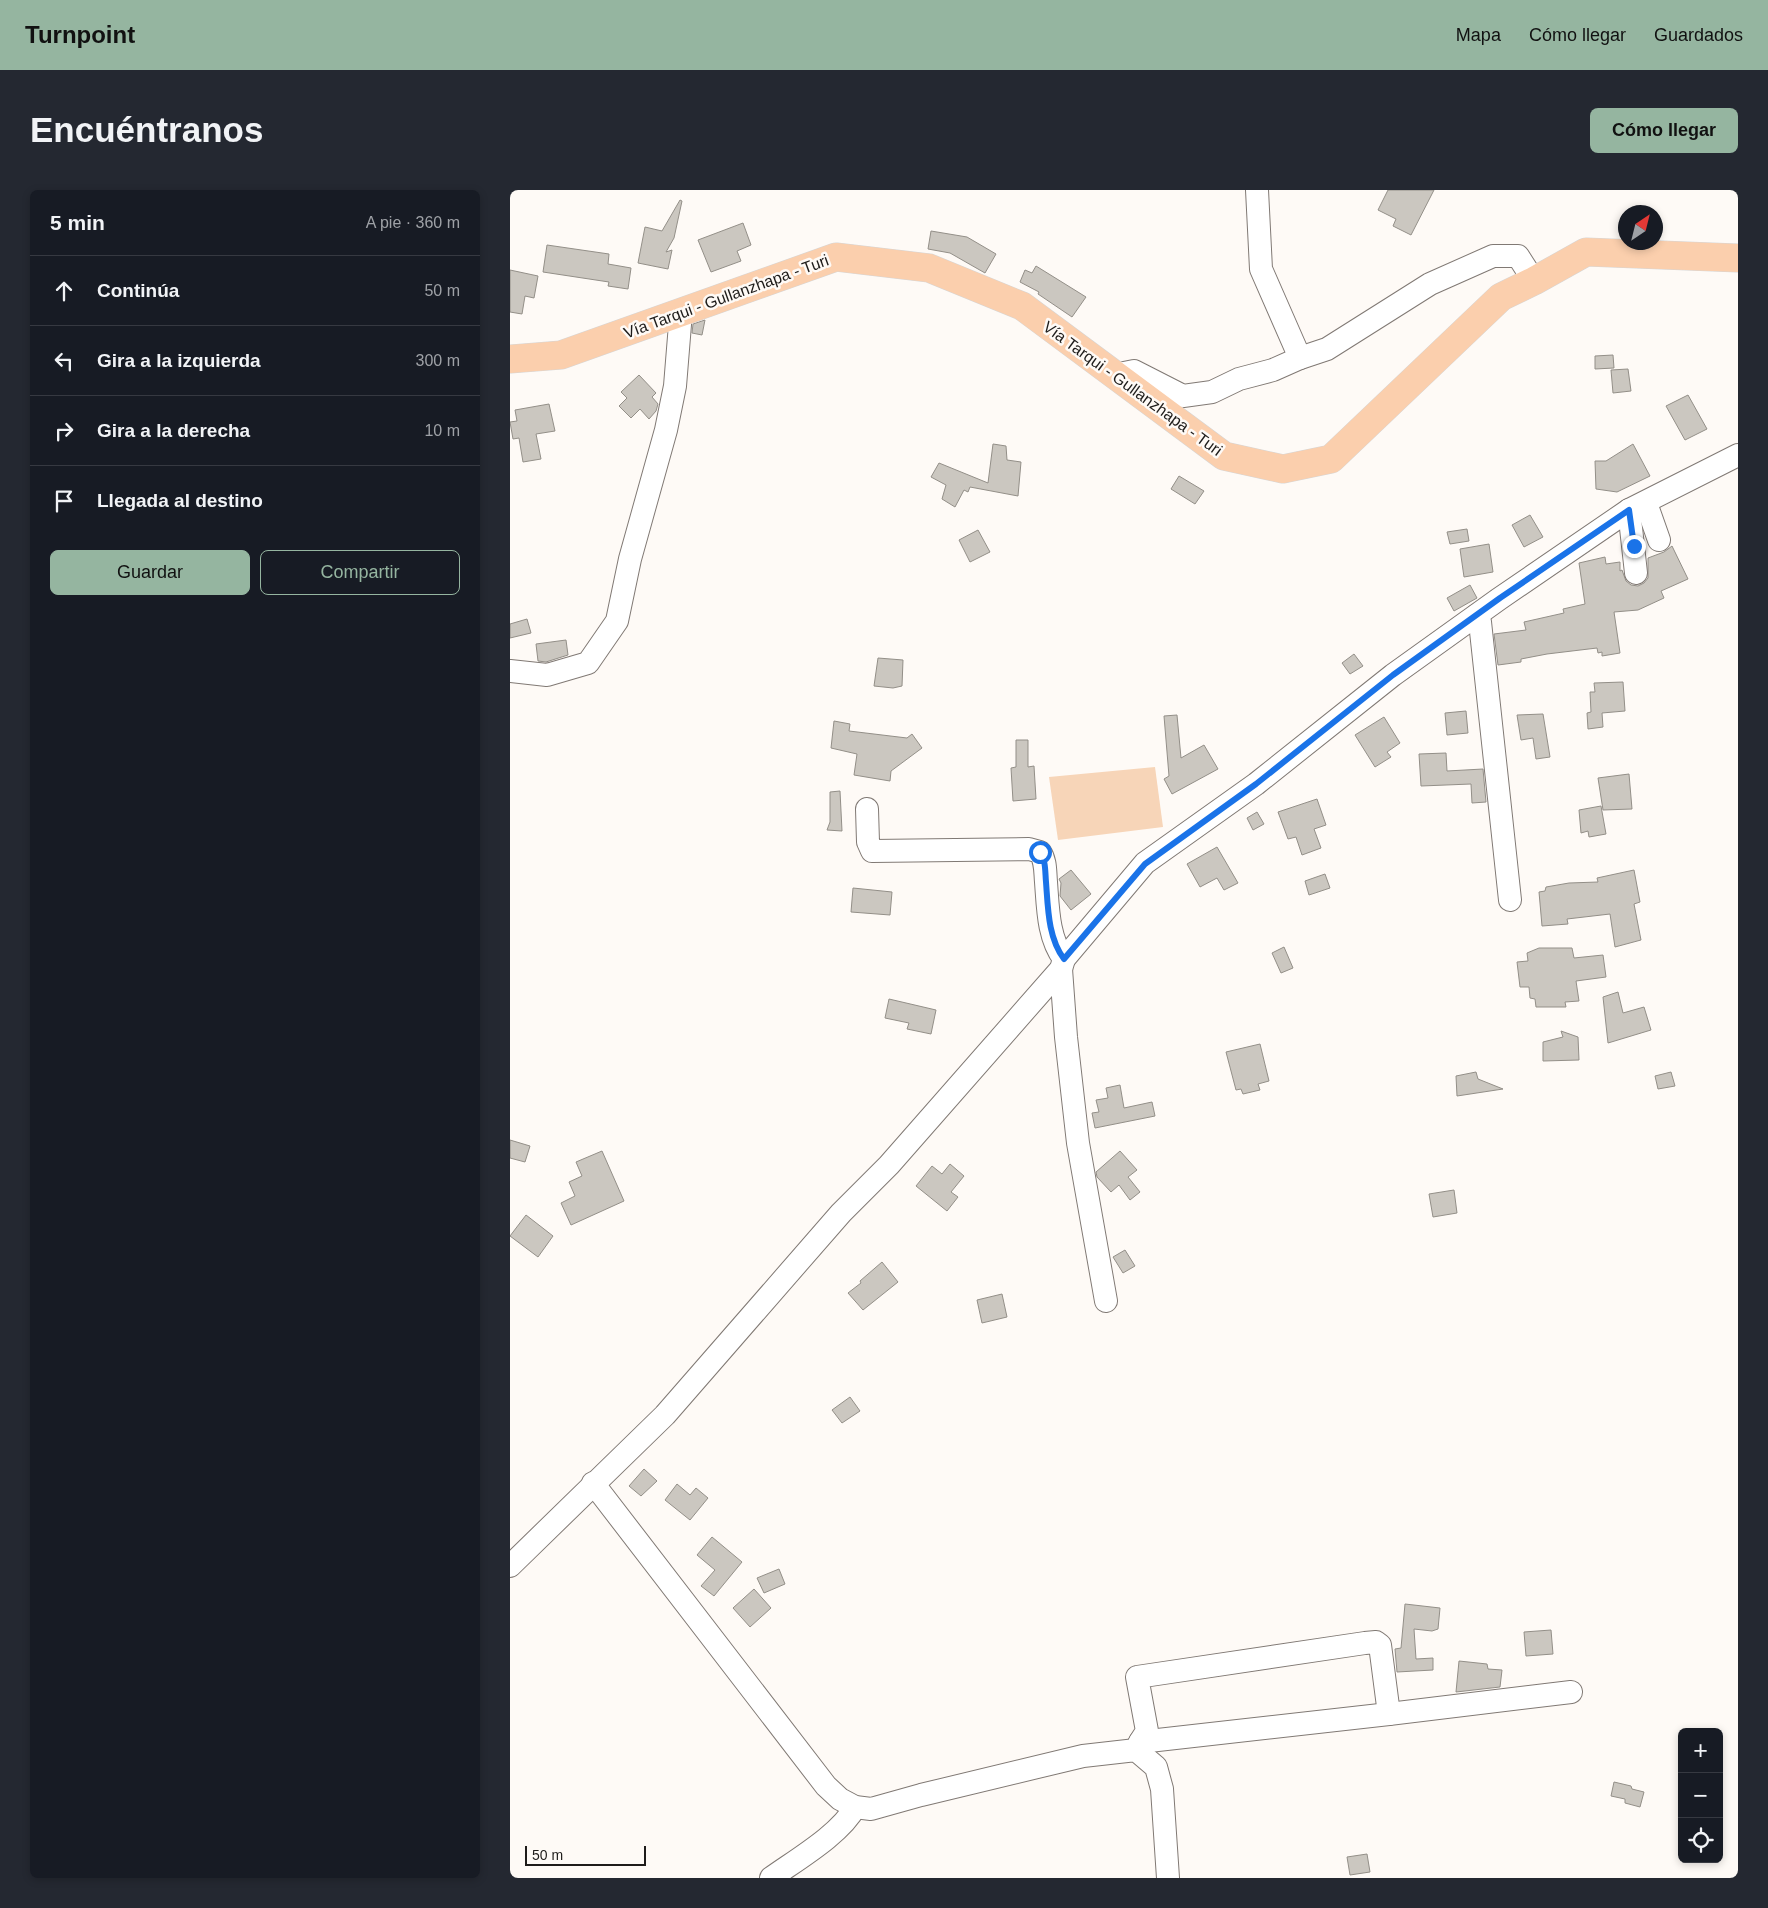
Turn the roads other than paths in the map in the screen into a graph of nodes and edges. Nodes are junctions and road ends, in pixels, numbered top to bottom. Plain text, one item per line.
1 (1257, 190) edge
2 (1738, 258) edge
3 (1534, 280) junction
4 (681, 312) junction
5 (1300, 358) junction
6 (510, 359) edge
7 (1114, 375) junction
8 (1738, 455) edge
9 (1638, 506) junction
10 (1659, 540) dead end
11 (1636, 573) dead end
12 (1477, 615) junction
13 (510, 671) edge
14 (867, 810) dead end
15 (1510, 900) dead end
16 (1062, 964) junction
17 (1106, 1301) dead end
18 (593, 1483) junction
19 (510, 1566) edge
20 (1571, 1692) dead end
21 (1389, 1714) junction
22 (1138, 1746) junction
23 (855, 1808) junction
24 (771, 1878) edge
25 (1168, 1878) edge

1 - 5 street
2 - 3 main road, Vía Tarqui - Gullanzhapa - Turi
3 - 5 street
3 - 7 main road, Vía Tarqui - Gullanzhapa - Turi
4 - 6 main road, Vía Tarqui - Gullanzhapa - Turi
4 - 7 main road, Vía Tarqui - Gullanzhapa - Turi
4 - 13 street
5 - 7 street
8 - 9 street
9 - 10 street
9 - 11 street
9 - 12 street
12 - 15 street
12 - 16 street
14 - 16 street
16 - 17 street
16 - 18 street
18 - 19 street
18 - 23 street
20 - 21 street
21 - 22 street
21 - 22 street
22 - 23 street
22 - 25 street
23 - 24 street

